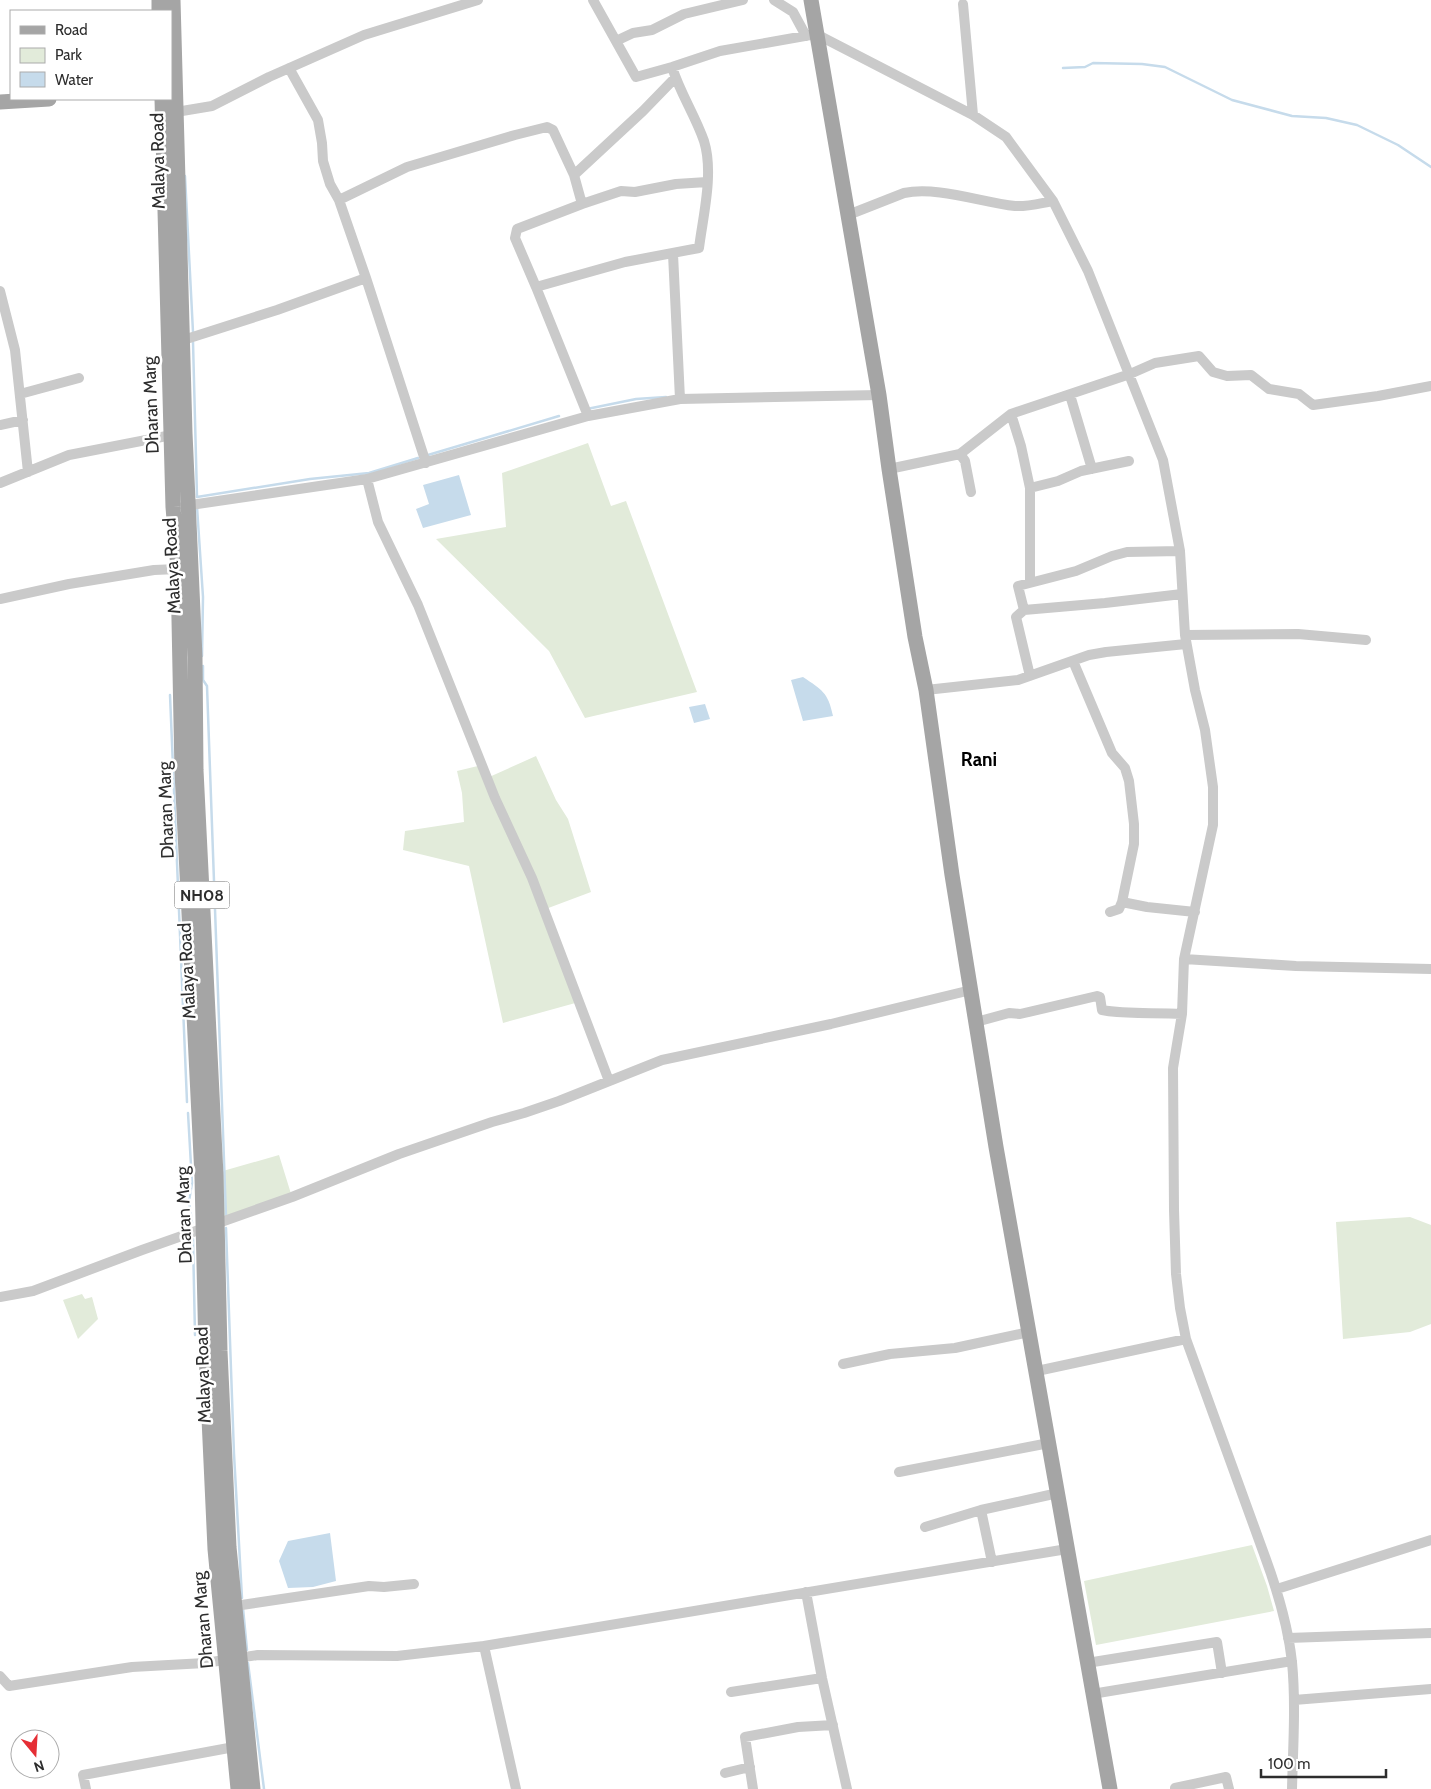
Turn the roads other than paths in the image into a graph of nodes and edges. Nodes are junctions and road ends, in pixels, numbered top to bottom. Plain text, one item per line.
1 (173, 0) edge
2 (478, 0) edge
3 (593, 0) edge
4 (743, 0) edge
5 (774, 0) edge
6 (792, 0) edge
7 (811, 0) edge
8 (963, 4) dead end
9 (793, 12) junction
10 (811, 35) junction
11 (616, 41) junction
12 (672, 67) junction
13 (289, 68) junction
14 (675, 78) junction
15 (173, 92) edge
16 (33, 100) edge
17 (0, 102) edge
18 (166, 108) edge
19 (973, 115) junction
20 (574, 175) junction
21 (707, 182) junction
22 (339, 200) junction
23 (1053, 201) junction
24 (582, 204) junction
25 (848, 214) junction
26 (673, 254) junction
27 (366, 278) junction
28 (536, 288) junction
29 (0, 291) edge
30 (176, 342) junction
31 (1130, 374) junction
32 (79, 378) dead end
33 (1431, 386) edge
34 (20, 394) junction
35 (880, 395) junction
36 (1070, 395) junction
37 (680, 400) junction
38 (1011, 414) junction
39 (588, 416) junction
40 (23, 420) junction
41 (0, 425) edge
42 (178, 434) junction
43 (960, 454) junction
44 (1129, 461) dead end
45 (426, 463) junction
46 (889, 468) junction
47 (1092, 469) junction
48 (28, 472) junction
49 (367, 479) junction
50 (0, 483) edge
51 (1030, 488) junction
52 (971, 492) dead end
53 (180, 506) junction
54 (1180, 551) junction
55 (178, 569) junction
56 (1030, 582) junction
57 (1182, 594) junction
58 (0, 599) edge
59 (1024, 610) junction
60 (1186, 640) junction
61 (1366, 640) dead end
62 (1073, 661) junction
63 (1030, 676) junction
64 (926, 690) junction
65 (1122, 902) junction
66 (1110, 912) dead end
67 (1195, 912) junction
68 (1184, 959) junction
69 (1431, 969) edge
70 (971, 990) junction
71 (1182, 1014) junction
72 (976, 1022) junction
73 (201, 1023) junction
74 (609, 1081) junction
75 (210, 1226) junction
76 (0, 1297) edge
77 (1029, 1332) junction
78 (1186, 1339) junction
79 (843, 1364) dead end
80 (1037, 1371) junction
81 (1049, 1443) junction
82 (899, 1472) dead end
83 (1058, 1493) junction
84 (981, 1510) junction
85 (221, 1522) junction
86 (925, 1526) dead end
87 (1431, 1540) edge
88 (1067, 1549) junction
89 (992, 1562) junction
90 (414, 1584) dead end
91 (1277, 1589) junction
92 (806, 1592) junction
93 (235, 1606) junction
94 (1431, 1633) edge
95 (1288, 1638) junction
96 (484, 1646) junction
97 (232, 1659) junction
98 (1292, 1661) junction
99 (1087, 1663) junction
100 (1222, 1673) junction
101 (0, 1676) edge
102 (822, 1678) junction
103 (1431, 1689) edge
104 (731, 1692) dead end
105 (1092, 1694) junction
106 (1294, 1700) junction
107 (833, 1725) junction
108 (234, 1748) junction
109 (750, 1767) junction
110 (725, 1772) dead end
111 (1175, 1788) edge
112 (86, 1789) edge
113 (238, 1789) edge
114 (253, 1789) edge
115 (516, 1789) edge
116 (753, 1789) edge
117 (846, 1789) edge
118 (1110, 1789) edge
119 (1229, 1789) edge
120 (1292, 1789) edge

1 - 15 main road, Malaya Road / NH08
2 - 13 street
3 - 11 street
4 - 11 street
5 - 9 street
6 - 9 street
7 - 10 main road
8 - 19 street
9 - 10 street
10 - 12 street
10 - 19 street
10 - 25 main road
11 - 12 street
12 - 14 street
13 - 18 street
13 - 22 street
14 - 20 street
14 - 21 street
16 - 17 main road
18 - 30 main road, Dharan Marg / NH08
19 - 23 street
20 - 22 street
20 - 24 street
21 - 24 street
21 - 26 street
22 - 27 street
23 - 25 street
23 - 31 street
24 - 28 street
25 - 35 main road
26 - 28 street
26 - 37 street
27 - 30 street
27 - 45 street
28 - 39 street
29 - 34 street
30 - 42 main road, Dharan Marg / NH08
31 - 33 street
31 - 36 street
31 - 54 street
32 - 34 street
34 - 40 street
35 - 37 street
35 - 46 main road
36 - 38 street
36 - 47 street
37 - 39 street
38 - 43 street
38 - 51 street
39 - 45 street
40 - 41 street
40 - 48 street
42 - 48 street
42 - 53 main road, Dharan Marg / NH08
43 - 46 street
43 - 52 street
44 - 47 street
45 - 49 street
46 - 64 main road
47 - 51 street
48 - 50 street
49 - 53 street
49 - 74 street
51 - 56 street
53 - 55 main road, Dharan Marg / NH08
53 - 73 main road, Malaya Road / NH08
54 - 56 street
54 - 57 street
55 - 58 street
55 - 73 main road, Dharan Marg / NH08
56 - 59 street
57 - 59 street
57 - 60 street
59 - 63 street
60 - 61 street
60 - 62 street
60 - 67 street
62 - 63 street
62 - 65 street
63 - 64 street
64 - 70 main road
65 - 66 street
65 - 67 street
67 - 68 street
68 - 69 street
68 - 71 street
70 - 72 main road
70 - 74 street
71 - 72 street
71 - 78 street
72 - 77 main road
73 - 75 main road, Dharan Marg / NH08
74 - 75 street
75 - 76 street
75 - 85 main road, Dharan Marg / NH08
77 - 79 street
77 - 80 main road
78 - 80 street
78 - 91 street
80 - 81 main road
81 - 82 street
81 - 83 main road
83 - 84 street
83 - 88 main road
84 - 86 street
84 - 89 street
85 - 93 main road, NH08
85 - 97 main road, Dharan Marg / NH08
87 - 91 street
88 - 89 street
88 - 99 main road
89 - 92 street
90 - 93 street
91 - 95 street
92 - 96 street
92 - 102 street
93 - 97 main road, NH08
94 - 95 street
95 - 98 street
96 - 97 street
96 - 115 street
97 - 101 street
97 - 108 main road, Dharan Marg / NH08
97 - 114 main road, NH08
98 - 100 street
98 - 106 street
99 - 100 street
99 - 105 main road
100 - 105 street
102 - 104 street
102 - 107 street
103 - 106 street
105 - 118 main road
106 - 120 street
107 - 109 street
107 - 117 street
108 - 112 street
108 - 113 main road, Dharan Marg / NH08
109 - 110 street
109 - 116 street
111 - 119 street

